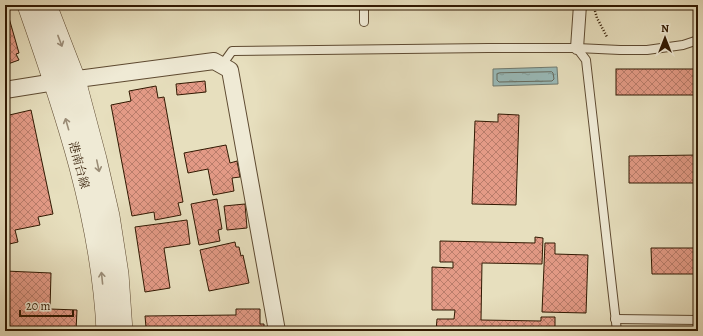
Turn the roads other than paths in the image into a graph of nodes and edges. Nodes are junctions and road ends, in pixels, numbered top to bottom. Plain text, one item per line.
1 (28, 5) edge
2 (46, 5) edge
3 (364, 5) edge
4 (580, 5) edge
5 (364, 22) dead end
6 (698, 40) edge
7 (577, 48) junction
8 (222, 65) junction
9 (65, 81) junction
10 (5, 90) edge
11 (615, 319) junction
12 (698, 320) edge
13 (107, 331) edge
14 (122, 331) edge
15 (277, 331) edge
16 (617, 331) edge

1 - 9 street, 港南台線
2 -> 9 street, 港南台線
3 - 5 lane
4 - 7 street
6 - 7 lane
7 - 8 lane
7 - 11 lane
8 - 9 street
8 - 15 street
9 - 10 street
13 -> 9 street, 港南台線
9 -> 14 street, 港南台線
11 - 12 lane
11 - 16 lane

